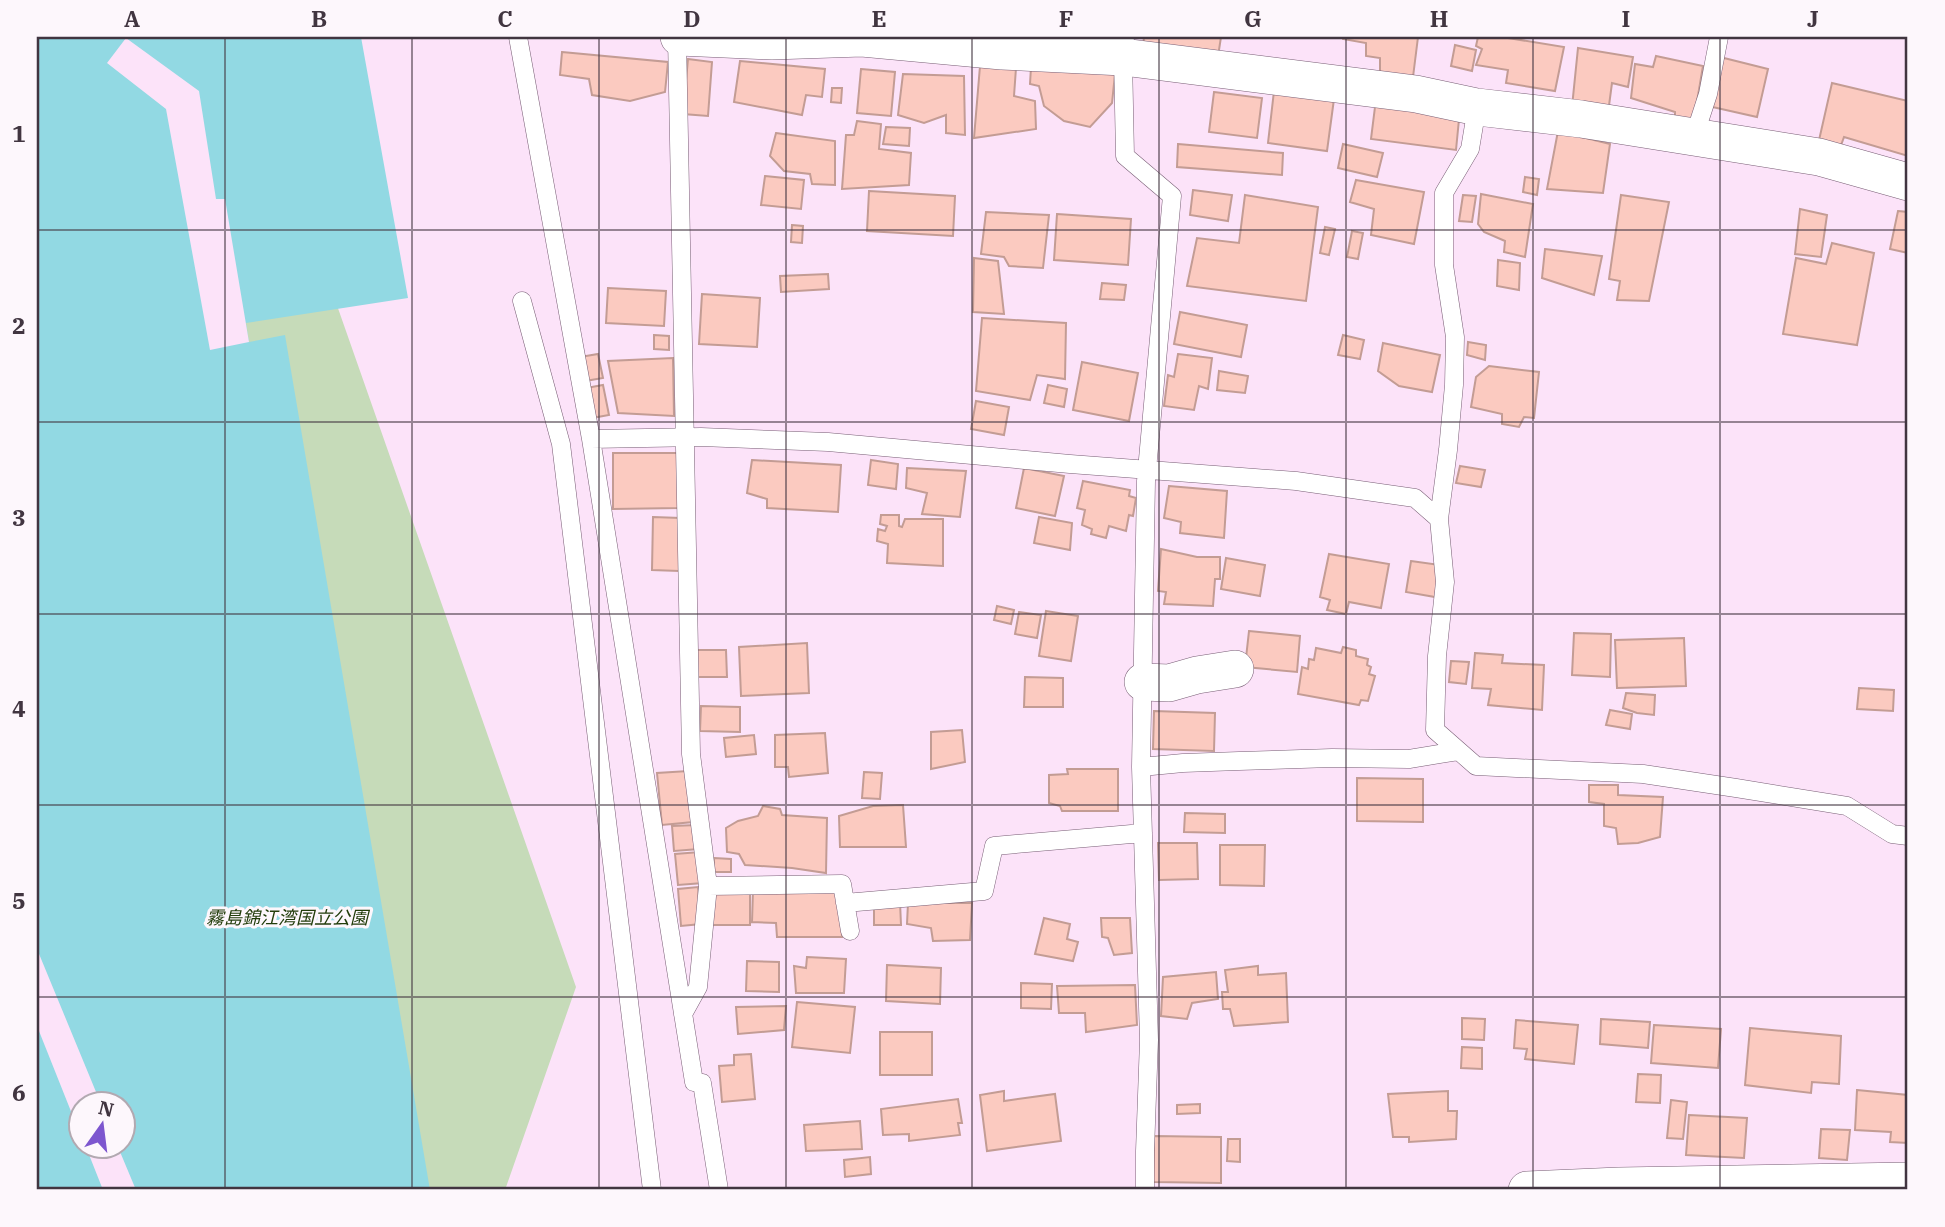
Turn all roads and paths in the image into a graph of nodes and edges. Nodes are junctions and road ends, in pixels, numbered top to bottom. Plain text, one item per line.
1 (518, 37) edge
2 (678, 37) edge
3 (1719, 37) edge
4 (1124, 47) edge
5 (1477, 107) junction
6 (1694, 137) junction
7 (1908, 182) edge
8 (522, 301) dead end
9 (686, 437) junction
10 (591, 439) junction
11 (1147, 470) junction
12 (1440, 519) junction
13 (1235, 669) dead end
14 (1143, 682) junction
15 (1458, 751) junction
16 (1141, 766) junction
17 (1143, 834) junction
18 (1908, 836) edge
19 (708, 886) junction
20 (845, 903) junction
21 (850, 931) dead end
22 (684, 1014) junction
23 (1908, 1181) edge
24 (1674, 1187) edge
25 (652, 1190) edge
26 (719, 1190) edge
27 (1146, 1190) edge
28 (1527, 1190) edge

1 - 10 lane
2 - 4 street
2 - 9 lane
3 - 6 lane
4 - 5 street
4 - 11 lane
5 - 6 street
5 - 12 lane
6 - 7 street
8 - 25 lane
9 - 10 lane
9 - 11 lane
9 - 19 lane
10 - 22 lane
11 - 12 lane
11 - 14 lane
12 - 15 lane
13 - 14 street
14 - 16 lane
15 - 16 lane
15 - 18 lane
16 - 17 lane
17 - 20 lane
17 - 27 lane
19 - 20 lane
19 - 22 lane
20 - 21 lane
22 - 26 lane
23 - 24 street
24 - 28 street

